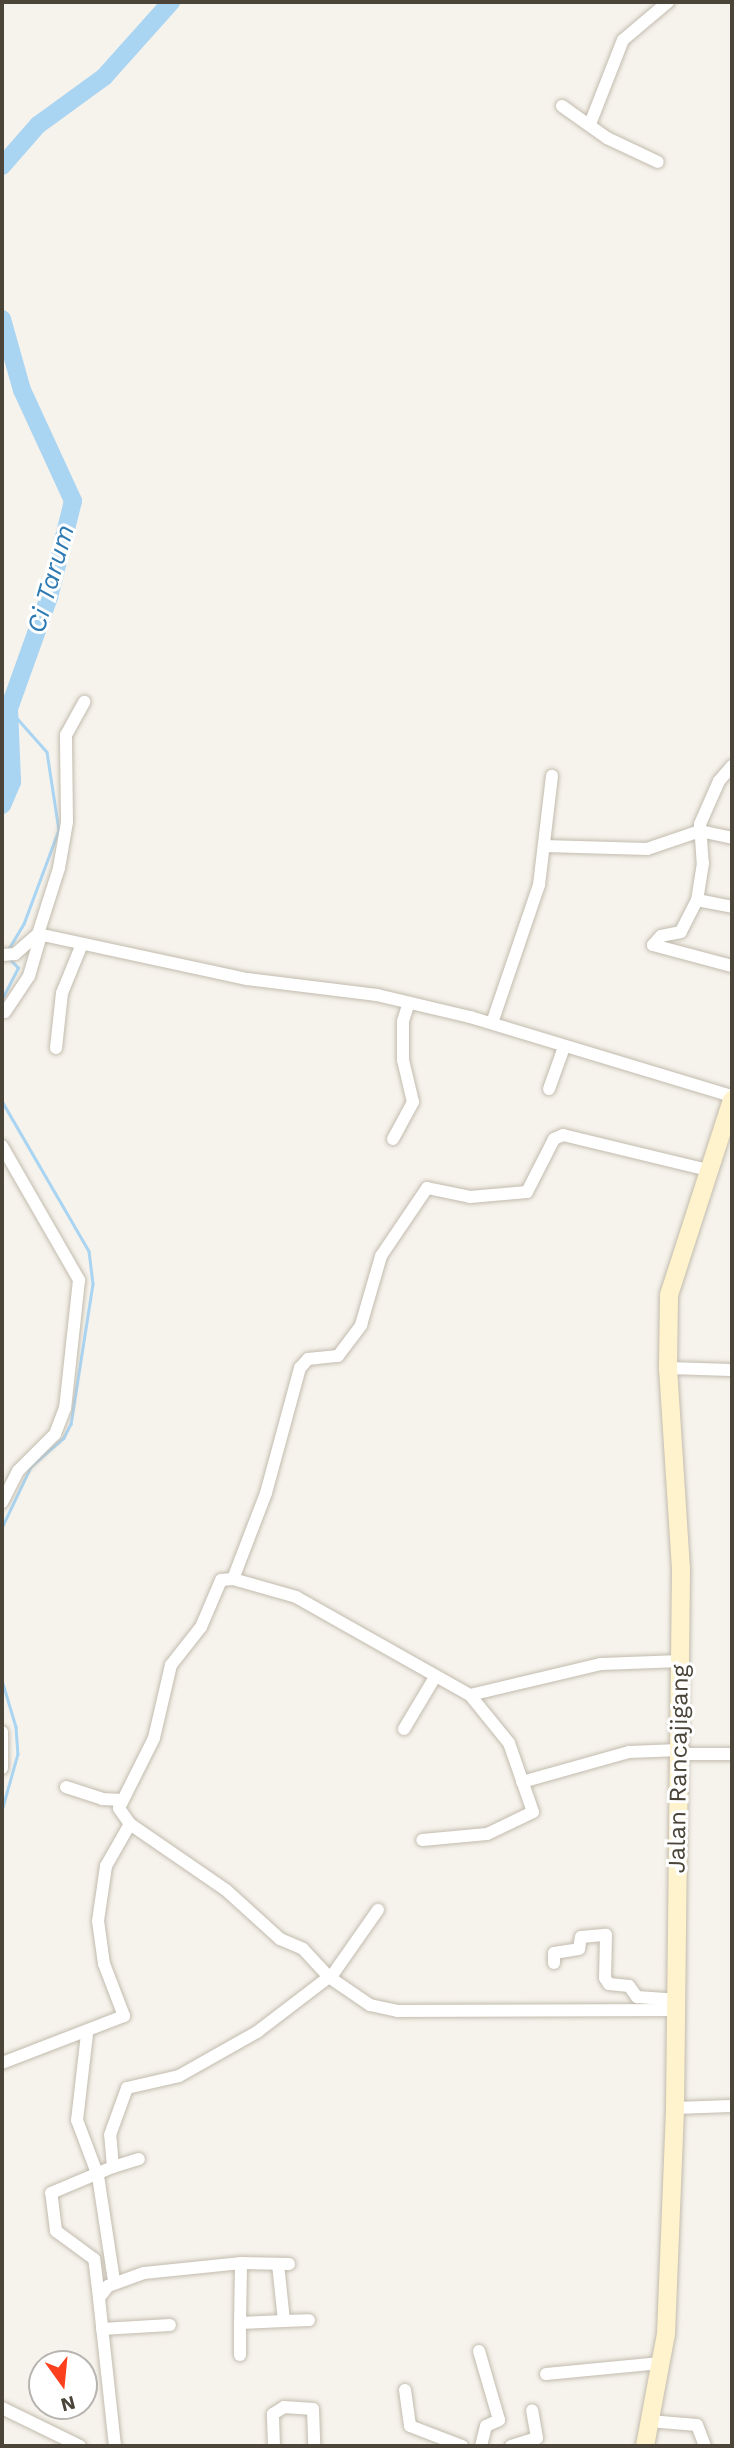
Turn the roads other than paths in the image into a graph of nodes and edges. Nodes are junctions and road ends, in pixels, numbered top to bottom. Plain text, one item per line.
1 (668, 2) edge
2 (562, 106) dead end
3 (590, 124) junction
4 (658, 162) dead end
5 (84, 702) dead end
6 (732, 766) edge
7 (552, 776) dead end
8 (700, 831) junction
9 (732, 838) edge
10 (544, 846) junction
11 (697, 900) junction
12 (732, 907) edge
13 (39, 934) junction
14 (82, 944) junction
15 (2, 955) edge
16 (732, 966) edge
17 (409, 1003) junction
18 (5, 1012) dead end
19 (492, 1023) junction
20 (564, 1046) junction
21 (56, 1048) dead end
22 (549, 1089) dead end
23 (732, 1098) edge
24 (393, 1139) dead end
25 (2, 1146) edge
26 (708, 1170) junction
27 (668, 1368) junction
28 (732, 1370) edge
29 (2, 1502) edge
30 (233, 1579) junction
31 (681, 1661) junction
32 (435, 1677) junction
33 (470, 1695) junction
34 (404, 1729) dead end
35 (2, 1732) edge
36 (679, 1752) junction
37 (732, 1754) edge
38 (2, 1768) edge
39 (522, 1782) junction
40 (66, 1787) dead end
41 (122, 1800) junction
42 (130, 1824) junction
43 (422, 1840) dead end
44 (378, 1909) dead end
45 (554, 1963) dead end
46 (330, 1977) junction
47 (676, 2005) junction
48 (87, 2034) junction
49 (2, 2063) edge
50 (732, 2106) edge
51 (675, 2108) junction
52 (139, 2160) dead end
53 (113, 2167) junction
54 (99, 2176) junction
55 (242, 2263) junction
56 (114, 2281) junction
57 (99, 2298) junction
58 (309, 2320) dead end
59 (284, 2321) junction
60 (240, 2323) junction
61 (170, 2325) dead end
62 (102, 2329) junction
63 (479, 2351) dead end
64 (240, 2355) dead end
65 (660, 2363) junction
66 (546, 2374) dead end
67 (405, 2389) dead end
68 (2, 2408) edge
69 (532, 2410) dead end
70 (649, 2421) junction
71 (80, 2446) edge
72 (115, 2446) edge
73 (274, 2446) edge
74 (314, 2446) edge
75 (462, 2446) edge
76 (481, 2446) edge
77 (489, 2446) edge
78 (511, 2446) edge
79 (645, 2446) edge
80 (705, 2446) edge

1 - 3 street
2 - 3 street
3 - 4 street
5 - 13 street
6 - 8 street
7 - 10 street
8 - 9 street
8 - 10 street
8 - 11 street
10 - 19 street
11 - 12 street
11 - 16 street
13 - 14 street
13 - 15 street
13 - 18 street
14 - 17 street
14 - 21 street
17 - 19 street
17 - 24 street
19 - 20 street
20 - 22 street
20 - 23 street
23 - 26 main road, Jalan Rancajigang
25 - 29 street
26 - 27 main road, Jalan Rancajigang
26 - 30 street
27 - 28 street
27 - 31 main road, Jalan Rancajigang
30 - 32 street
30 - 41 street
31 - 33 street
31 - 36 main road, Jalan Rancajigang
32 - 33 street
32 - 34 street
33 - 39 street
35 - 38 street
36 - 37 street
36 - 39 street
36 - 47 main road, Jalan Rancajigang
39 - 43 street
40 - 41 street
41 - 42 street
42 - 46 street
42 - 48 street
44 - 46 street
45 - 47 street
46 - 47 street
46 - 53 street
47 - 51 main road, Jalan Rancajigang
48 - 49 street
48 - 54 street
50 - 51 street
51 - 65 main road, Jalan Rancajigang
52 - 53 street
53 - 54 street
54 - 56 street
54 - 57 street
55 - 56 street
55 - 59 street
55 - 60 street
56 - 57 street
57 - 62 street
58 - 59 street
59 - 60 street
60 - 64 street
61 - 62 street
62 - 72 street
63 - 76 street
65 - 66 street
65 - 70 main road, Jalan Rancajigang
67 - 75 street
68 - 71 street
69 - 78 street
70 - 79 main road, Jalan Rancajigang
70 - 80 street
73 - 74 street
76 - 77 street

